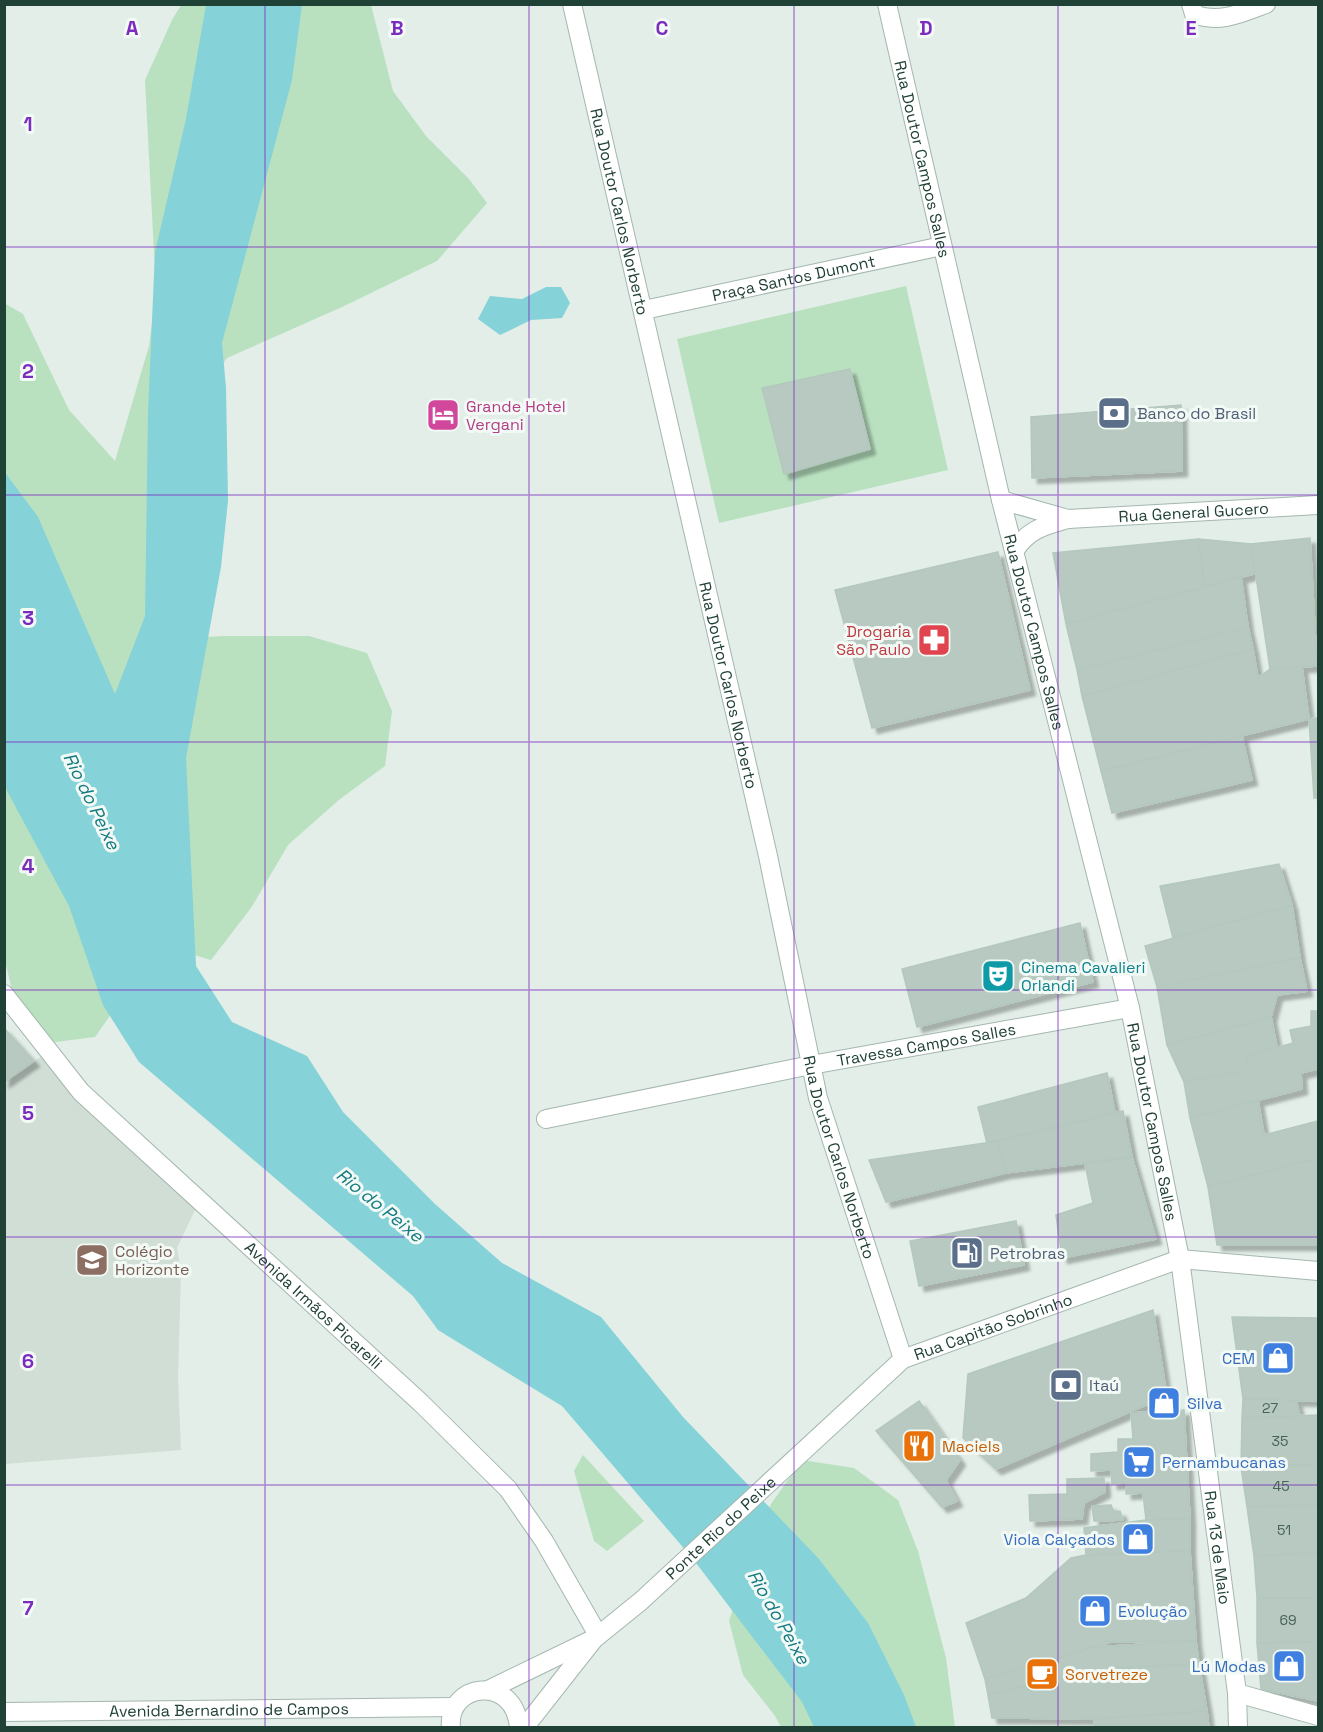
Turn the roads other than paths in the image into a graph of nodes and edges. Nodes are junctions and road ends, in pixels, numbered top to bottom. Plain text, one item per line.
1 (572, 4) edge
2 (887, 4) edge
3 (1191, 4) edge
4 (1266, 4) edge
5 (942, 246) junction
6 (644, 310) junction
7 (1001, 500) junction
8 (1318, 505) edge
9 (1068, 519) junction
10 (1015, 550) junction
11 (4, 994) edge
12 (1130, 1008) junction
13 (811, 1065) junction
14 (546, 1119) dead end
15 (1180, 1259) junction
16 (1318, 1271) edge
17 (903, 1359) junction
18 (799, 1455) joint
19 (596, 1637) junction
20 (488, 1690) junction
21 (1237, 1693) junction
22 (454, 1707) junction
23 (4, 1712) edge
24 (1318, 1716) edge
25 (451, 1728) edge
26 (519, 1728) edge
27 (525, 1728) edge
28 (1238, 1728) edge

1 - 6 street, Rua Doutor Carlos Norberto
2 - 5 street, Rua Doutor Campos Salles
3 - 4 street
5 - 6 street, Praça Santos Dumont
5 - 7 street, Rua Doutor Campos Salles
6 - 13 street, Rua Doutor Carlos Norberto
7 - 9 street, Rua General Gucero
7 - 10 street, Rua Doutor Campos Salles
8 - 9 street, Rua General Gucero
9 - 10 street, Rua General Gucero
10 - 12 street, Rua Doutor Campos Salles
11 - 19 street, Avenida Irmãos Picarelli
12 - 13 street, Travessa Campos Salles
12 - 15 street, Rua Doutor Campos Salles
13 - 14 street, Travessa Campos Salles
13 - 17 street, Rua Doutor Carlos Norberto
15 - 16 street
15 - 17 street, Rua Capitão Sobrinho
15 - 21 street, Rua 13 de Maio
17 - 18 street, Rua Capitão Sobrinho
18 - 19 street, Ponte Rio do Peixe
19 - 20 street
19 - 27 street
20 - 22 street
20 - 26 street
21 - 24 street
21 - 28 street, Rua 13 de Maio
22 - 23 street, Avenida Bernardino de Campos
22 - 25 street

